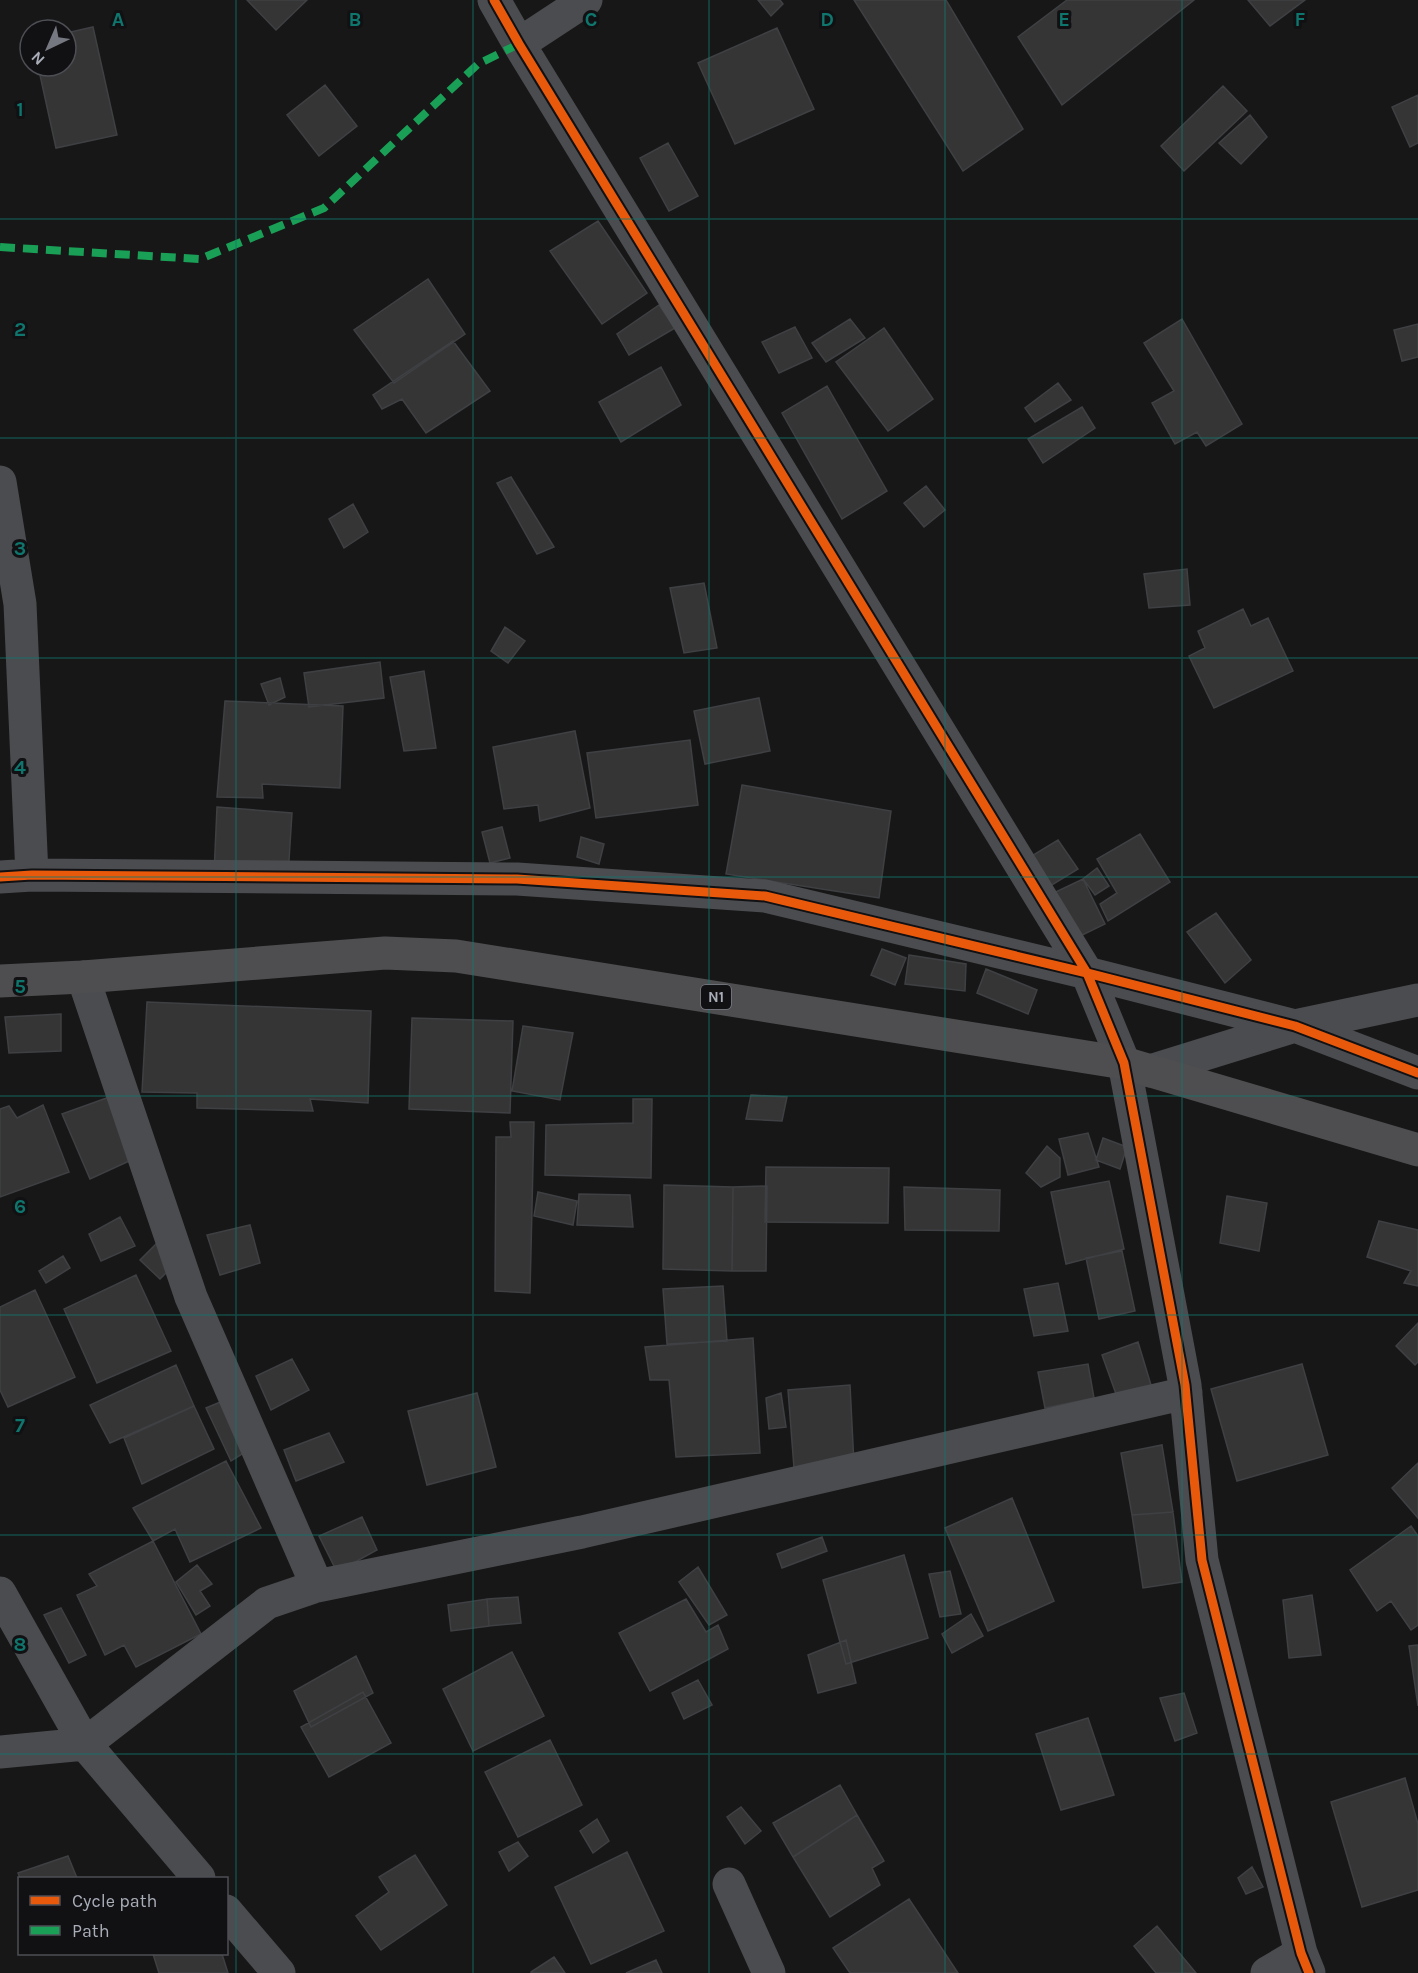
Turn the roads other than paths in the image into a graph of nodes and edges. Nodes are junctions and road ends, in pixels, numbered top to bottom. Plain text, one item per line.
1 (494, 0) edge
2 (586, 0) edge
3 (519, 44) junction
4 (0, 482) edge
5 (32, 875) junction
6 (0, 878) edge
7 (1087, 973) junction
8 (83, 977) junction
9 (0, 981) edge
10 (1418, 1000) edge
11 (1295, 1026) junction
12 (1137, 1067) junction
13 (1418, 1073) edge
14 (1418, 1150) edge
15 (1186, 1393) junction
16 (317, 1586) junction
17 (0, 1593) edge
18 (86, 1744) junction
19 (0, 1752) edge
20 (198, 1877) edge
21 (729, 1884) dead end
22 (228, 1913) edge
23 (1305, 1963) edge
24 (279, 1973) edge
25 (769, 1973) edge
26 (1267, 1973) edge

1 - 3 street
2 - 3 street
3 - 7 street
4 - 5 street
5 - 6 street
5 - 7 street
7 - 11 street
7 - 12 street
8 - 9 highway, N1
8 - 12 highway, N1
8 - 16 street
10 - 11 street
11 - 12 street
11 - 13 street
12 - 14 highway, N1
12 - 15 street
15 - 16 street
15 - 23 street
16 - 18 street
17 - 18 street
18 - 19 street
18 - 20 street
21 - 25 street
22 - 24 street
23 - 26 street

